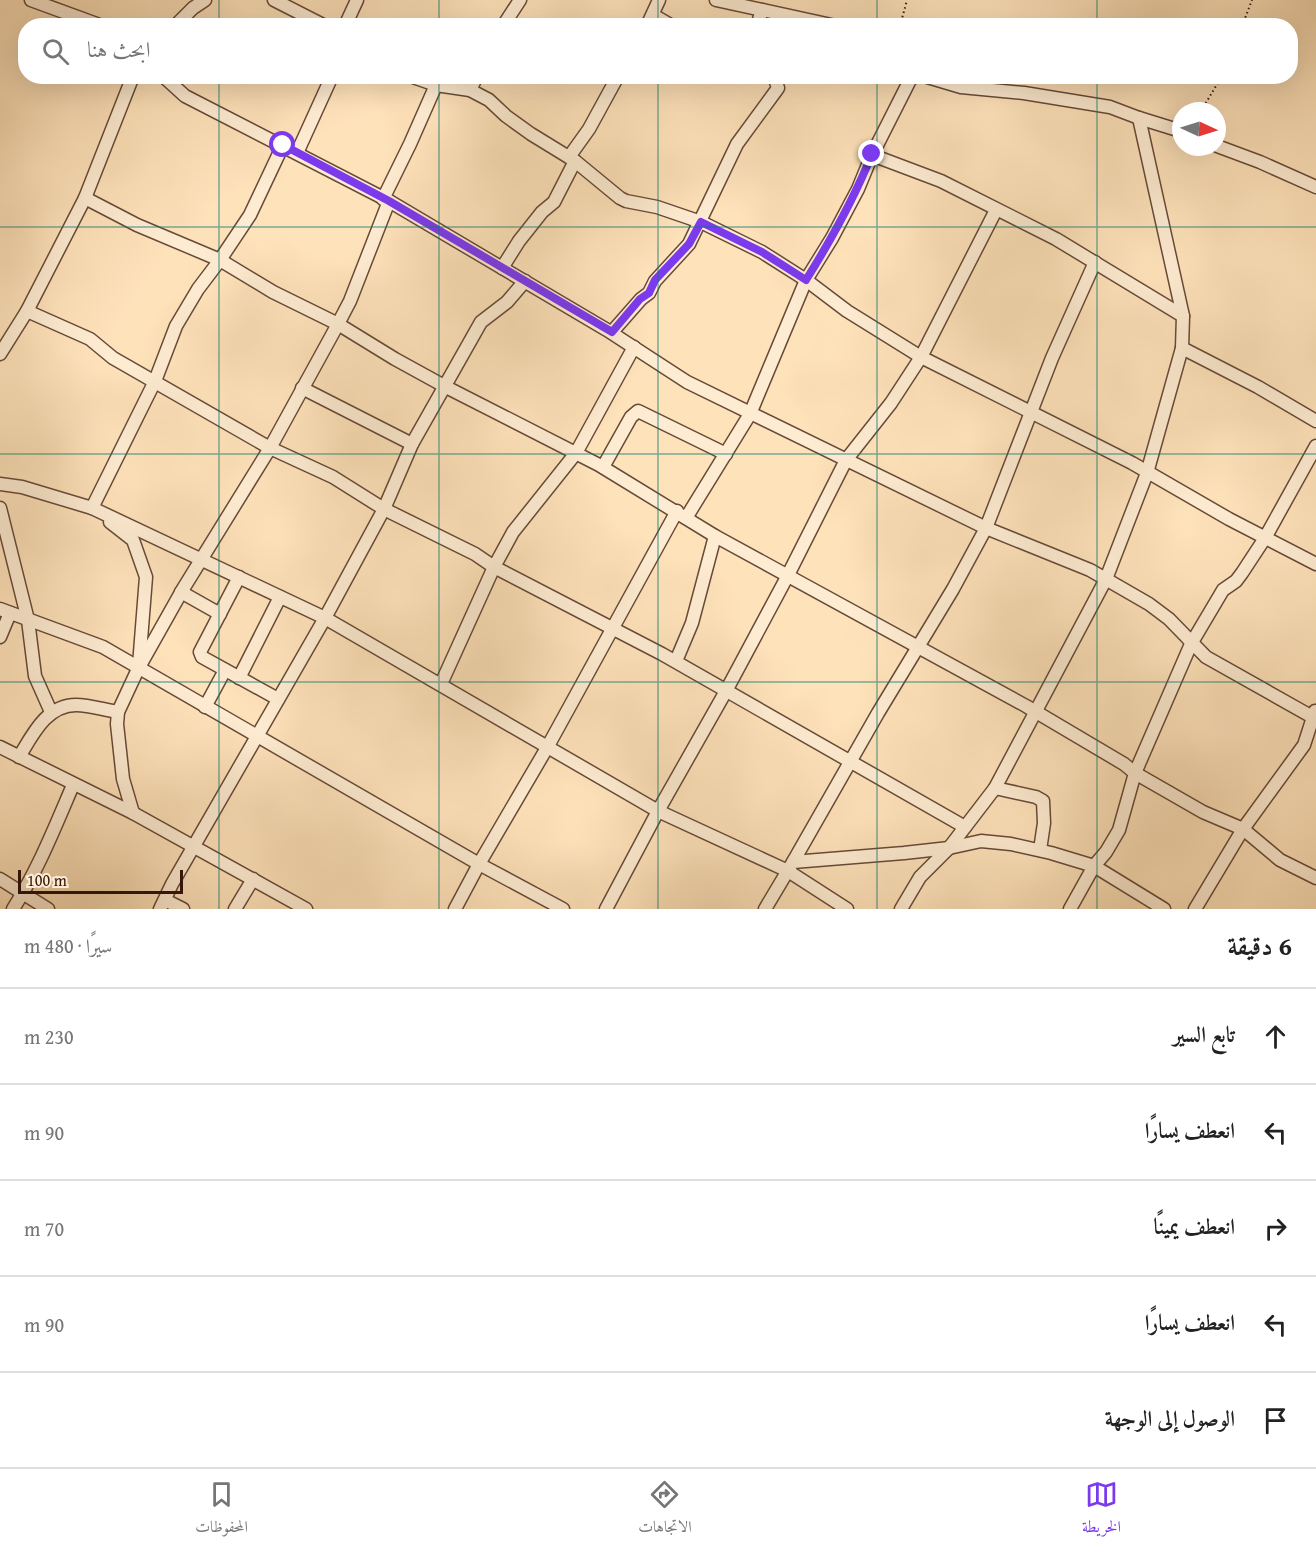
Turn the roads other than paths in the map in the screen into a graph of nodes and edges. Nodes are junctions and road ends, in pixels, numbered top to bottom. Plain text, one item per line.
1 (31, 0) edge
2 (205, 0) edge
3 (274, 0) edge
4 (357, 0) edge
5 (520, 0) edge
6 (659, 0) edge
7 (716, 0) edge
8 (762, 10) junction
9 (80, 18) edge
10 (183, 18) edge
11 (309, 18) edge
12 (349, 18) edge
13 (508, 18) edge
14 (651, 18) edge
15 (760, 18) edge
16 (782, 18) edge
17 (130, 84) edge
18 (172, 84) edge
19 (328, 84) edge
20 (433, 84) edge
21 (473, 84) edge
22 (614, 84) edge
23 (777, 84) edge
24 (908, 84) edge
25 (951, 84) edge
26 (436, 85) junction
27 (470, 90) junction
28 (1139, 118) junction
29 (1172, 128) edge
30 (283, 145) junction
31 (1226, 149) edge
32 (297, 153) junction
33 (872, 154) junction
34 (572, 159) junction
35 (1316, 187) edge
36 (85, 198) junction
37 (386, 200) junction
38 (996, 210) junction
39 (701, 222) junction
40 (220, 260) junction
41 (1095, 262) junction
42 (502, 268) junction
43 (806, 280) junction
44 (525, 281) junction
45 (27, 311) junction
46 (1183, 316) junction
47 (338, 324) junction
48 (612, 332) junction
49 (634, 347) junction
50 (1182, 348) junction
51 (0, 354) edge
52 (921, 357) junction
53 (154, 381) junction
54 (446, 387) junction
55 (302, 388) junction
56 (750, 414) junction
57 (1032, 414) junction
58 (1316, 421) edge
59 (412, 444) junction
60 (1316, 446) edge
61 (270, 448) junction
62 (576, 453) junction
63 (726, 454) junction
64 (846, 460) junction
65 (603, 467) junction
66 (1147, 473) junction
67 (0, 484) edge
68 (0, 508) edge
69 (92, 508) junction
70 (384, 509) junction
71 (682, 515) junction
72 (986, 528) junction
73 (715, 536) junction
74 (1265, 538) junction
75 (201, 559) junction
76 (1316, 564) edge
77 (494, 567) junction
78 (239, 577) junction
79 (787, 577) junction
80 (1106, 579) junction
81 (181, 592) junction
82 (280, 597) junction
83 (5, 611) edge
84 (220, 614) junction
85 (325, 618) junction
86 (28, 620) junction
87 (614, 628) junction
88 (0, 637) edge
89 (1191, 644) junction
90 (918, 646) junction
91 (676, 662) junction
92 (138, 669) junction
93 (225, 670) junction
94 (240, 678) junction
95 (441, 684) junction
96 (726, 691) junction
97 (278, 699) junction
98 (205, 707) junction
99 (51, 712) junction
100 (118, 712) junction
101 (1035, 712) junction
102 (1315, 715) edge
103 (256, 737) junction
104 (548, 746) junction
105 (0, 747) edge
106 (19, 757) junction
107 (850, 763) junction
108 (1136, 773) junction
109 (73, 784) junction
110 (995, 788) junction
111 (658, 810) junction
112 (132, 813) junction
113 (965, 827) junction
114 (1243, 830) junction
115 (194, 847) junction
116 (949, 848) junction
117 (1040, 850) junction
118 (479, 864) junction
119 (1094, 866) junction
120 (791, 867) junction
121 (1316, 878) edge
122 (0, 879) edge
123 (253, 879) junction
124 (24, 892) junction
125 (162, 904) edge
126 (13, 909) edge
127 (48, 909) edge
128 (183, 909) edge
129 (235, 909) edge
130 (306, 909) edge
131 (455, 909) edge
132 (563, 909) edge
133 (606, 909) edge
134 (765, 909) edge
135 (847, 909) edge
136 (901, 909) edge
137 (1070, 909) edge
138 (1164, 909) edge
139 (1195, 909) edge

1 - 9 street
2 - 10 street
3 - 11 street
4 - 12 street
5 - 13 street
6 - 14 street
7 - 8 street
8 - 15 street
8 - 16 street
17 - 36 street
18 - 30 street
19 - 32 street
20 - 26 street
21 - 27 street
22 - 34 street
23 - 39 street
24 - 33 street
25 - 28 street
26 - 27 street
26 - 37 street
27 - 34 street
28 - 29 street
28 - 46 street
30 - 32 street
30 - 40 street
31 - 35 street
32 - 37 street
33 - 38 street
33 - 43 street
34 - 39 street
34 - 42 street
36 - 40 street
36 - 45 street
37 - 42 street
37 - 47 street
38 - 41 street
38 - 52 street
39 - 43 street
39 - 48 street
40 - 47 street
40 - 53 street
41 - 46 street
41 - 57 street
42 - 44 street
43 - 52 street
43 - 56 street
44 - 48 street
44 - 54 street
45 - 51 street
45 - 53 street
46 - 50 street
47 - 54 street
47 - 55 street
48 - 49 street
49 - 56 street
49 - 62 street
50 - 58 street
50 - 66 street
52 - 57 street
52 - 64 street
53 - 61 street
53 - 69 street
54 - 59 street
54 - 62 street
55 - 59 street
55 - 61 street
56 - 63 street
56 - 64 street
57 - 66 street
57 - 72 street
59 - 70 street
60 - 74 street
61 - 70 street
61 - 75 street
62 - 65 street
62 - 77 street
63 - 65 street
63 - 71 street
64 - 72 street
64 - 79 street
65 - 71 street
66 - 74 street
66 - 80 street
67 - 69 street
68 - 86 street
69 - 75 street
69 - 92 street
70 - 77 street
70 - 85 street
71 - 73 street
71 - 87 street
72 - 80 street
72 - 90 street
73 - 79 street
73 - 91 street
74 - 76 street
74 - 89 street
75 - 78 street
75 - 81 street
77 - 87 street
77 - 95 street
78 - 82 street
78 - 84 street
79 - 90 street
79 - 96 street
80 - 89 street
80 - 101 street
81 - 84 street
81 - 92 street
82 - 85 street
82 - 94 street
83 - 86 street
83 - 88 street
84 - 93 street
85 - 95 street
85 - 97 street
86 - 92 street
86 - 99 street
87 - 91 street
87 - 104 street
89 - 102 street
89 - 108 street
90 - 101 street
90 - 107 street
91 - 96 street
92 - 98 street
92 - 100 street
93 - 94 street
93 - 98 street
94 - 97 street
95 - 104 street
96 - 107 street
96 - 111 street
97 - 103 street
98 - 103 street
99 - 100 street
99 - 106 street
100 - 112 street
101 - 108 street
101 - 110 street
102 - 114 street
103 - 115 street
103 - 118 street
104 - 111 street
104 - 118 street
105 - 106 street
106 - 109 street
107 - 113 street
107 - 120 street
108 - 114 street
108 - 119 street
109 - 112 street
109 - 124 street
110 - 113 street
110 - 117 street
111 - 120 street
111 - 133 street
112 - 115 street
113 - 116 street
114 - 121 street
114 - 139 street
115 - 123 street
115 - 125 street
116 - 117 street
116 - 120 street
116 - 136 street
117 - 119 street
118 - 131 street
118 - 132 street
119 - 137 street
119 - 138 street
120 - 134 street
120 - 135 street
122 - 124 street
123 - 129 street
123 - 130 street
124 - 126 street
124 - 127 street
125 - 128 street

